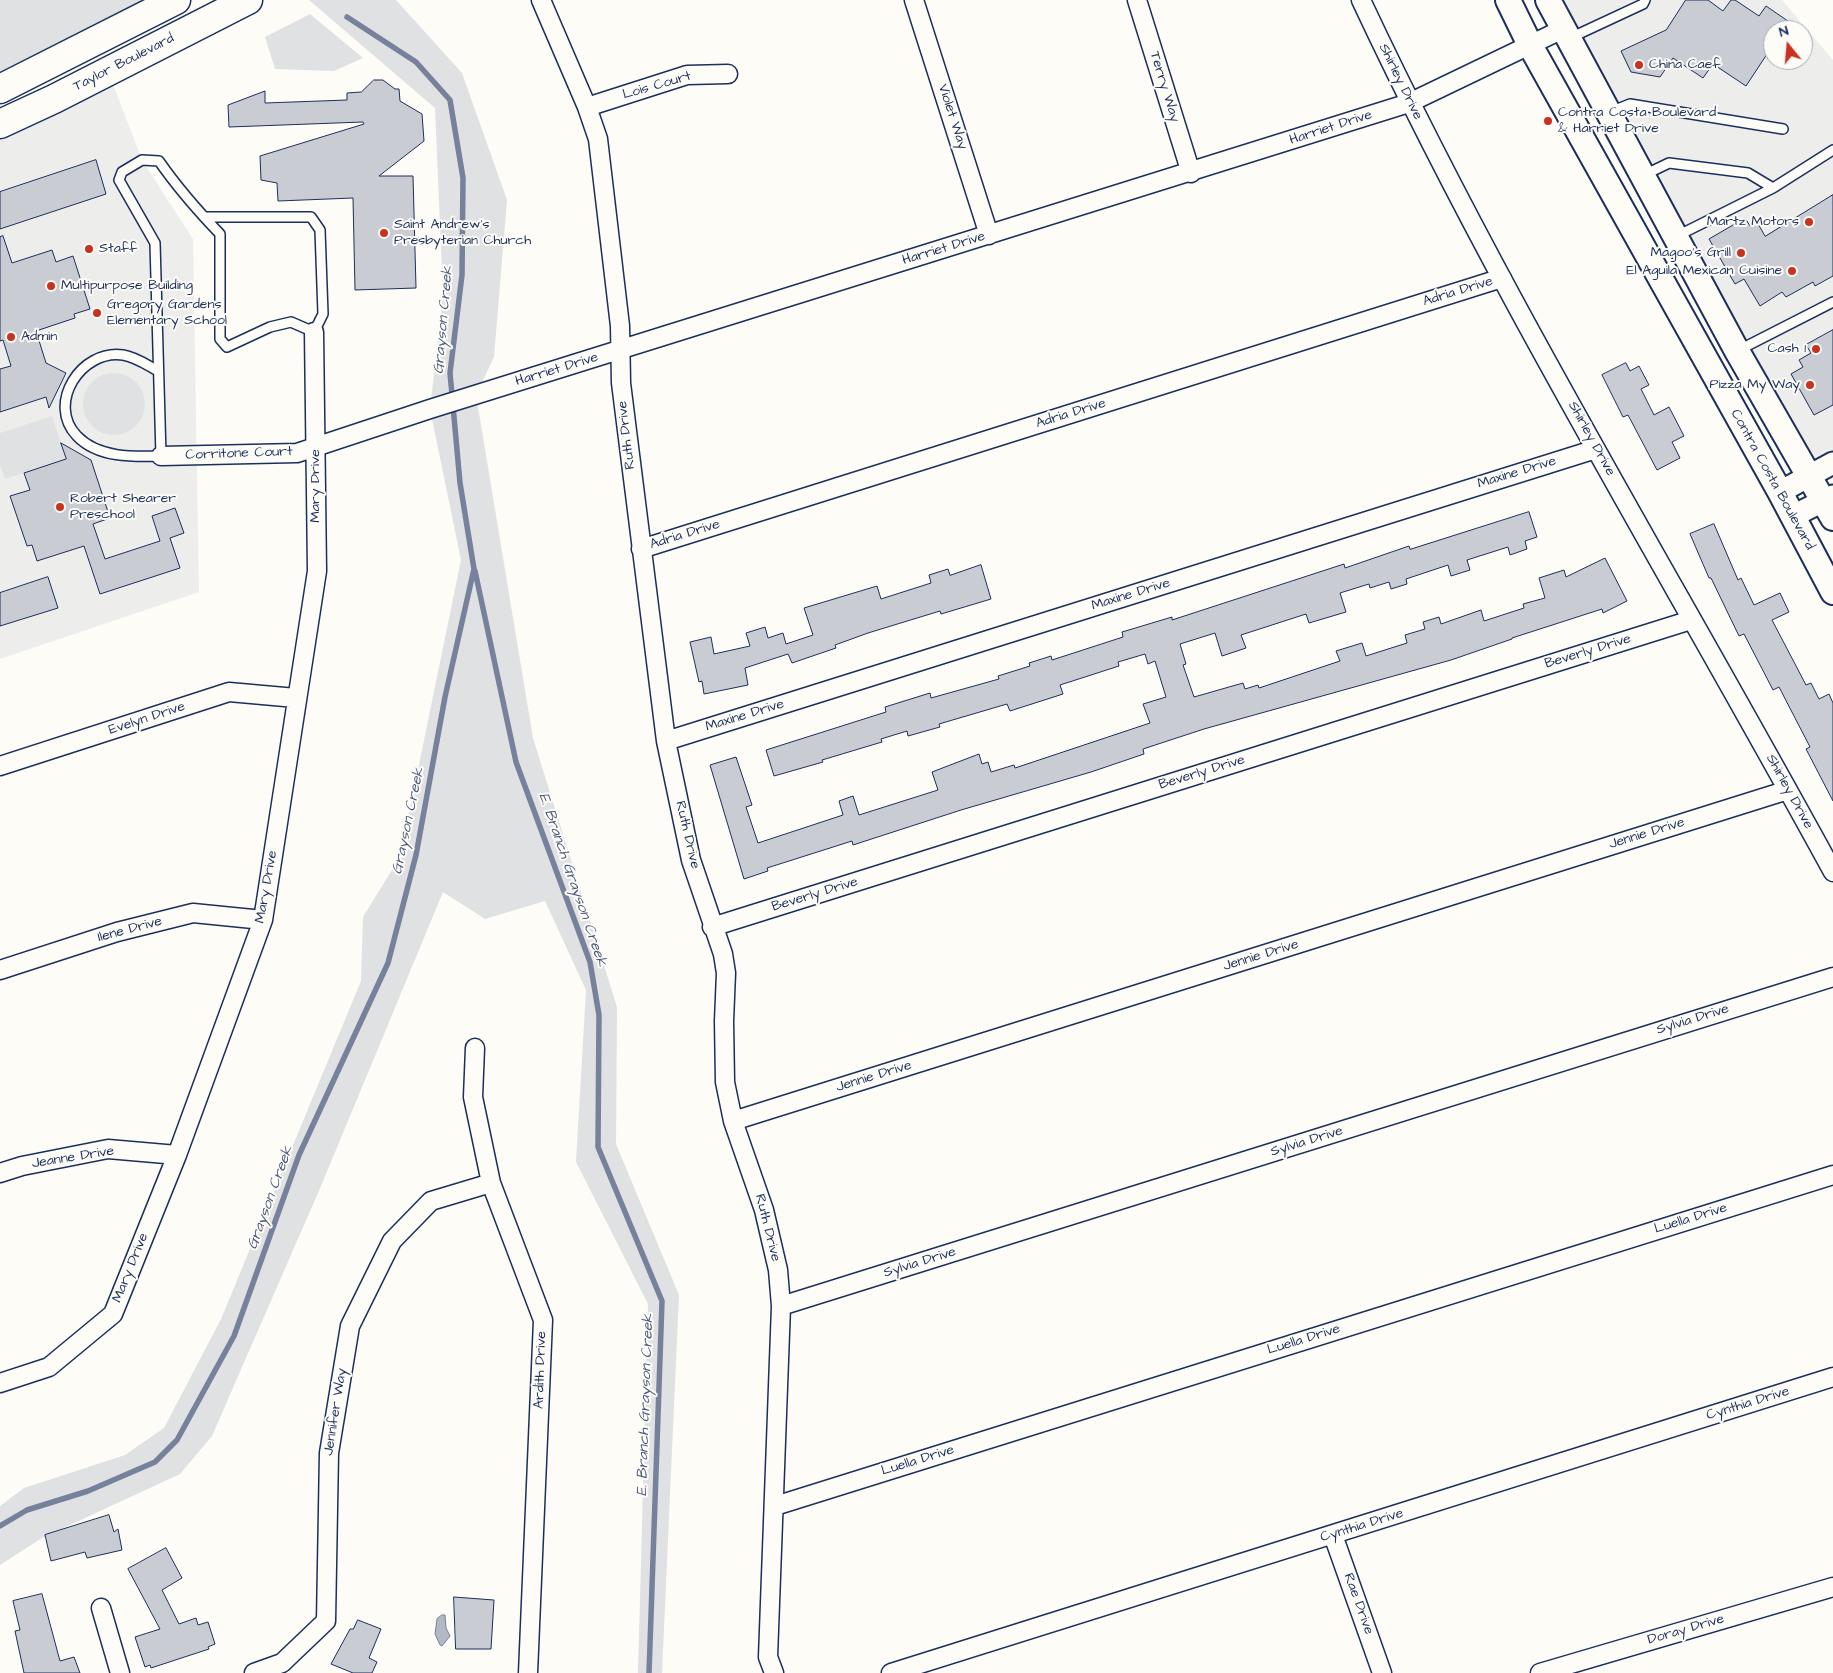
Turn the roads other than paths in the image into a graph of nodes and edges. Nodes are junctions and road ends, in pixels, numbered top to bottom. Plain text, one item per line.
1 (176, 0) edge
2 (248, 0) edge
3 (541, 0) edge
4 (914, 0) edge
5 (1137, 0) edge
6 (1361, 0) edge
7 (1508, 0) edge
8 (1548, 0) edge
9 (1645, 0) edge
10 (1565, 34) junction
11 (1530, 45) junction
12 (728, 74) dead end
13 (0, 89) edge
14 (1409, 103) junction
15 (587, 107) junction
16 (1609, 112) junction
17 (0, 124) edge
18 (1784, 129) dead end
19 (1833, 150) edge
20 (1191, 173) junction
21 (1644, 175) junction
22 (1772, 188) junction
23 (204, 217) junction
24 (989, 234) junction
25 (1676, 236) junction
26 (1502, 278) junction
27 (1833, 302) edge
28 (314, 332) junction
29 (620, 351) junction
30 (1737, 351) junction
31 (158, 372) junction
32 (316, 446) junction
33 (1596, 449) junction
34 (161, 456) junction
35 (1833, 463) edge
36 (1810, 475) junction
37 (1780, 492) junction
38 (1830, 505) edge
39 (1793, 516) junction
40 (641, 549) junction
41 (1833, 592) edge
42 (1691, 620) junction
43 (296, 698) junction
44 (666, 741) junction
45 (0, 766) edge
46 (1788, 790) junction
47 (1833, 872) edge
48 (263, 920) junction
49 (712, 927) junction
50 (0, 970) edge
51 (1833, 976) edge
52 (475, 1048) dead end
53 (733, 1121) junction
54 (177, 1155) junction
55 (0, 1173) edge
56 (1833, 1175) edge
57 (491, 1183) junction
58 (781, 1306) junction
59 (1833, 1377) edge
60 (0, 1383) edge
61 (775, 1506) junction
62 (1333, 1535) junction
63 (1833, 1587) edge
64 (101, 1608) dead end
65 (120, 1673) edge
66 (254, 1673) edge
67 (528, 1673) edge
68 (774, 1673) edge
69 (891, 1673) edge
70 (1382, 1673) edge
71 (1540, 1673) edge

1 - 13 main road
2 - 17 main road, Taylor Boulevard
3 - 15 street, Ruth Drive
4 - 24 street, Violet Way
5 - 20 street, Terry Way
6 - 14 street, Shirley Drive
7 - 11 main road, Contra Costa Boulevard
8 - 10 main road
9 - 10 lane
10 - 11 street, Harriet Drive
10 - 16 main road
11 - 14 street, Harriet Drive
11 - 37 main road, Contra Costa Boulevard
12 - 15 street, Lois Court
14 - 20 street, Harriet Drive
14 - 26 street, Shirley Drive
15 - 29 street, Ruth Drive
16 - 18 lane
16 - 21 main road
19 - 22 lane
20 - 24 street, Harriet Drive
21 - 22 lane
21 - 25 main road
22 - 25 lane
23 - 28 lane
23 - 28 lane
23 - 31 lane
24 - 29 street, Harriet Drive
25 - 30 main road
26 - 33 street, Shirley Drive
26 - 40 street, Adria Drive
27 - 30 lane
28 - 32 street, Mary Drive
29 - 32 street, Harriet Drive
29 - 40 street, Ruth Drive
30 - 36 main road
31 - 34 lane
31 - 34 lane
32 - 34 street, Corritone Court
32 - 43 street, Mary Drive
33 - 42 street, Shirley Drive
33 - 44 street, Maxine Drive
35 - 36 street
36 - 37 street
36 - 38 main road
37 - 39 main road, Contra Costa Boulevard
38 - 39 street
39 - 41 main road, Contra Costa Boulevard
40 - 44 street, Ruth Drive
42 - 46 street, Shirley Drive
42 - 49 street, Beverly Drive
43 - 45 street, Evelyn Drive
43 - 48 street, Mary Drive
44 - 49 street, Ruth Drive
46 - 47 street, Shirley Drive
46 - 53 street, Jennie Drive
48 - 50 street, Ilene Drive
48 - 54 street, Mary Drive
49 - 53 street, Ruth Drive
51 - 58 street, Sylvia Drive
52 - 57 street, Ardith Drive
53 - 58 street, Ruth Drive
54 - 55 street, Jeanne Drive
54 - 60 street, Mary Drive
56 - 61 street, Luella Drive
57 - 66 street, Jennifer Way
57 - 67 street, Ardith Drive
58 - 61 street, Ruth Drive
59 - 62 street, Cynthia Drive
61 - 68 street, Ruth Drive
62 - 69 street, Cynthia Drive
62 - 70 street, Rae Drive
63 - 71 street, Doray Drive
64 - 65 street

